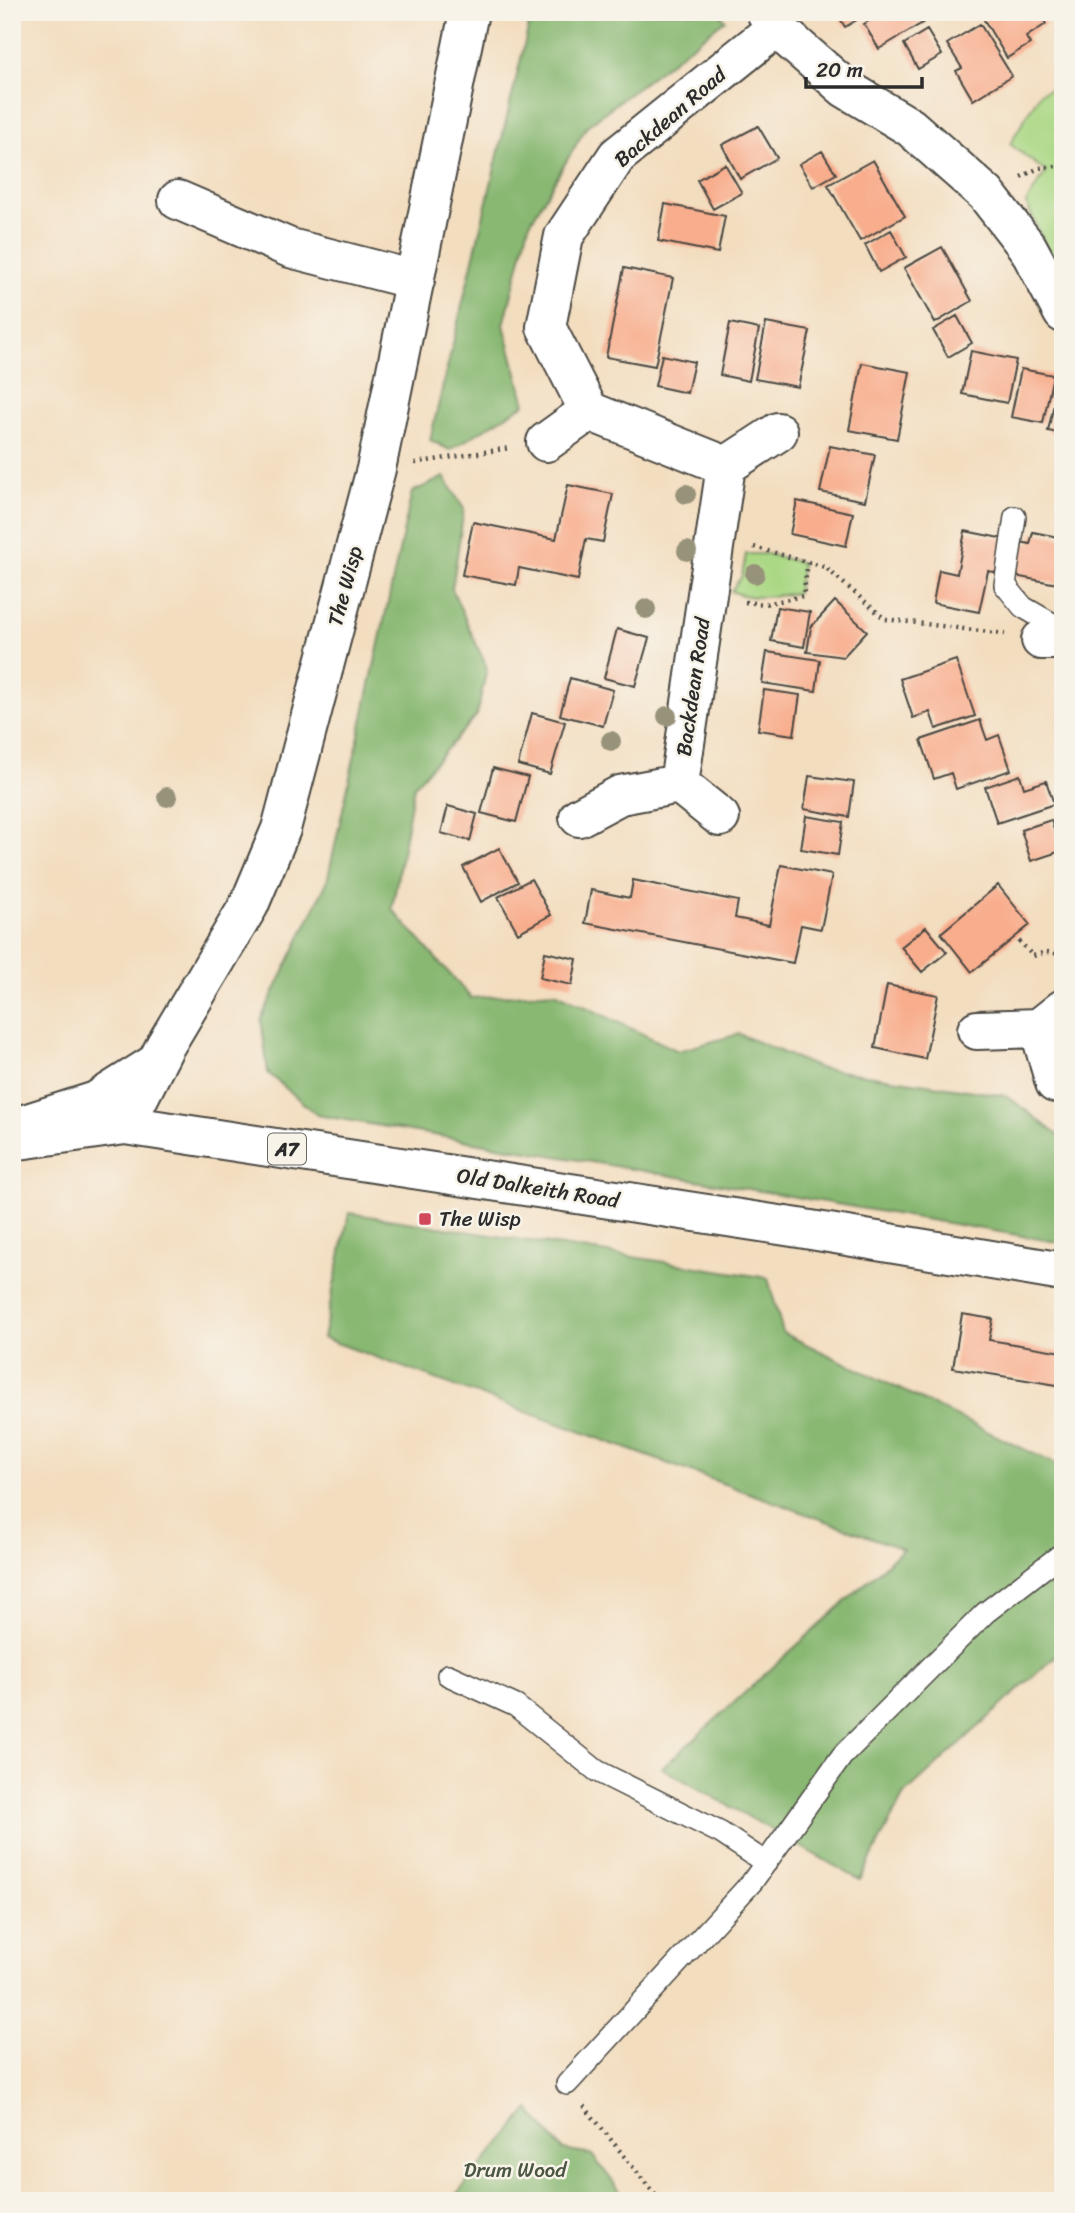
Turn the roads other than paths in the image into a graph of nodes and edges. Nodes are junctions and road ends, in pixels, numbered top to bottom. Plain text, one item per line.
1 (469, 12) edge
2 (771, 20) edge
3 (178, 200) dead end
4 (415, 280) junction
5 (1063, 313) edge
6 (589, 411) junction
7 (778, 432) dead end
8 (546, 442) road end
9 (726, 466) junction
10 (1015, 517) dead end
11 (1056, 637) edge
12 (679, 784) junction
13 (579, 817) dead end
14 (719, 817) dead end
15 (1051, 1018) edge
16 (977, 1030) dead end
17 (157, 1063) junction
18 (1055, 1083) dead end
19 (125, 1125) junction
20 (12, 1128) edge
21 (12, 1141) edge
22 (1063, 1272) edge
23 (1063, 1553) edge
24 (448, 1675) dead end
25 (766, 1863) junction
26 (567, 2084) road end

1 - 4 street, The Wisp
2 - 5 street
2 - 6 street, Backdean Road
3 - 4 street
4 - 17 street, The Wisp
6 - 8 street
6 - 9 street
7 - 9 street
9 - 12 street, Backdean Road
10 - 11 lane
12 - 13 street, Backdean Road
12 - 14 street, Backdean Road
15 - 16 street
15 - 18 street
17 - 19 street, The Wisp
17 - 20 street
19 - 21 street, Old Dalkeith Road / A7
19 - 22 street, Old Dalkeith Road / A7
23 - 25 lane
24 - 25 lane
25 - 26 lane

